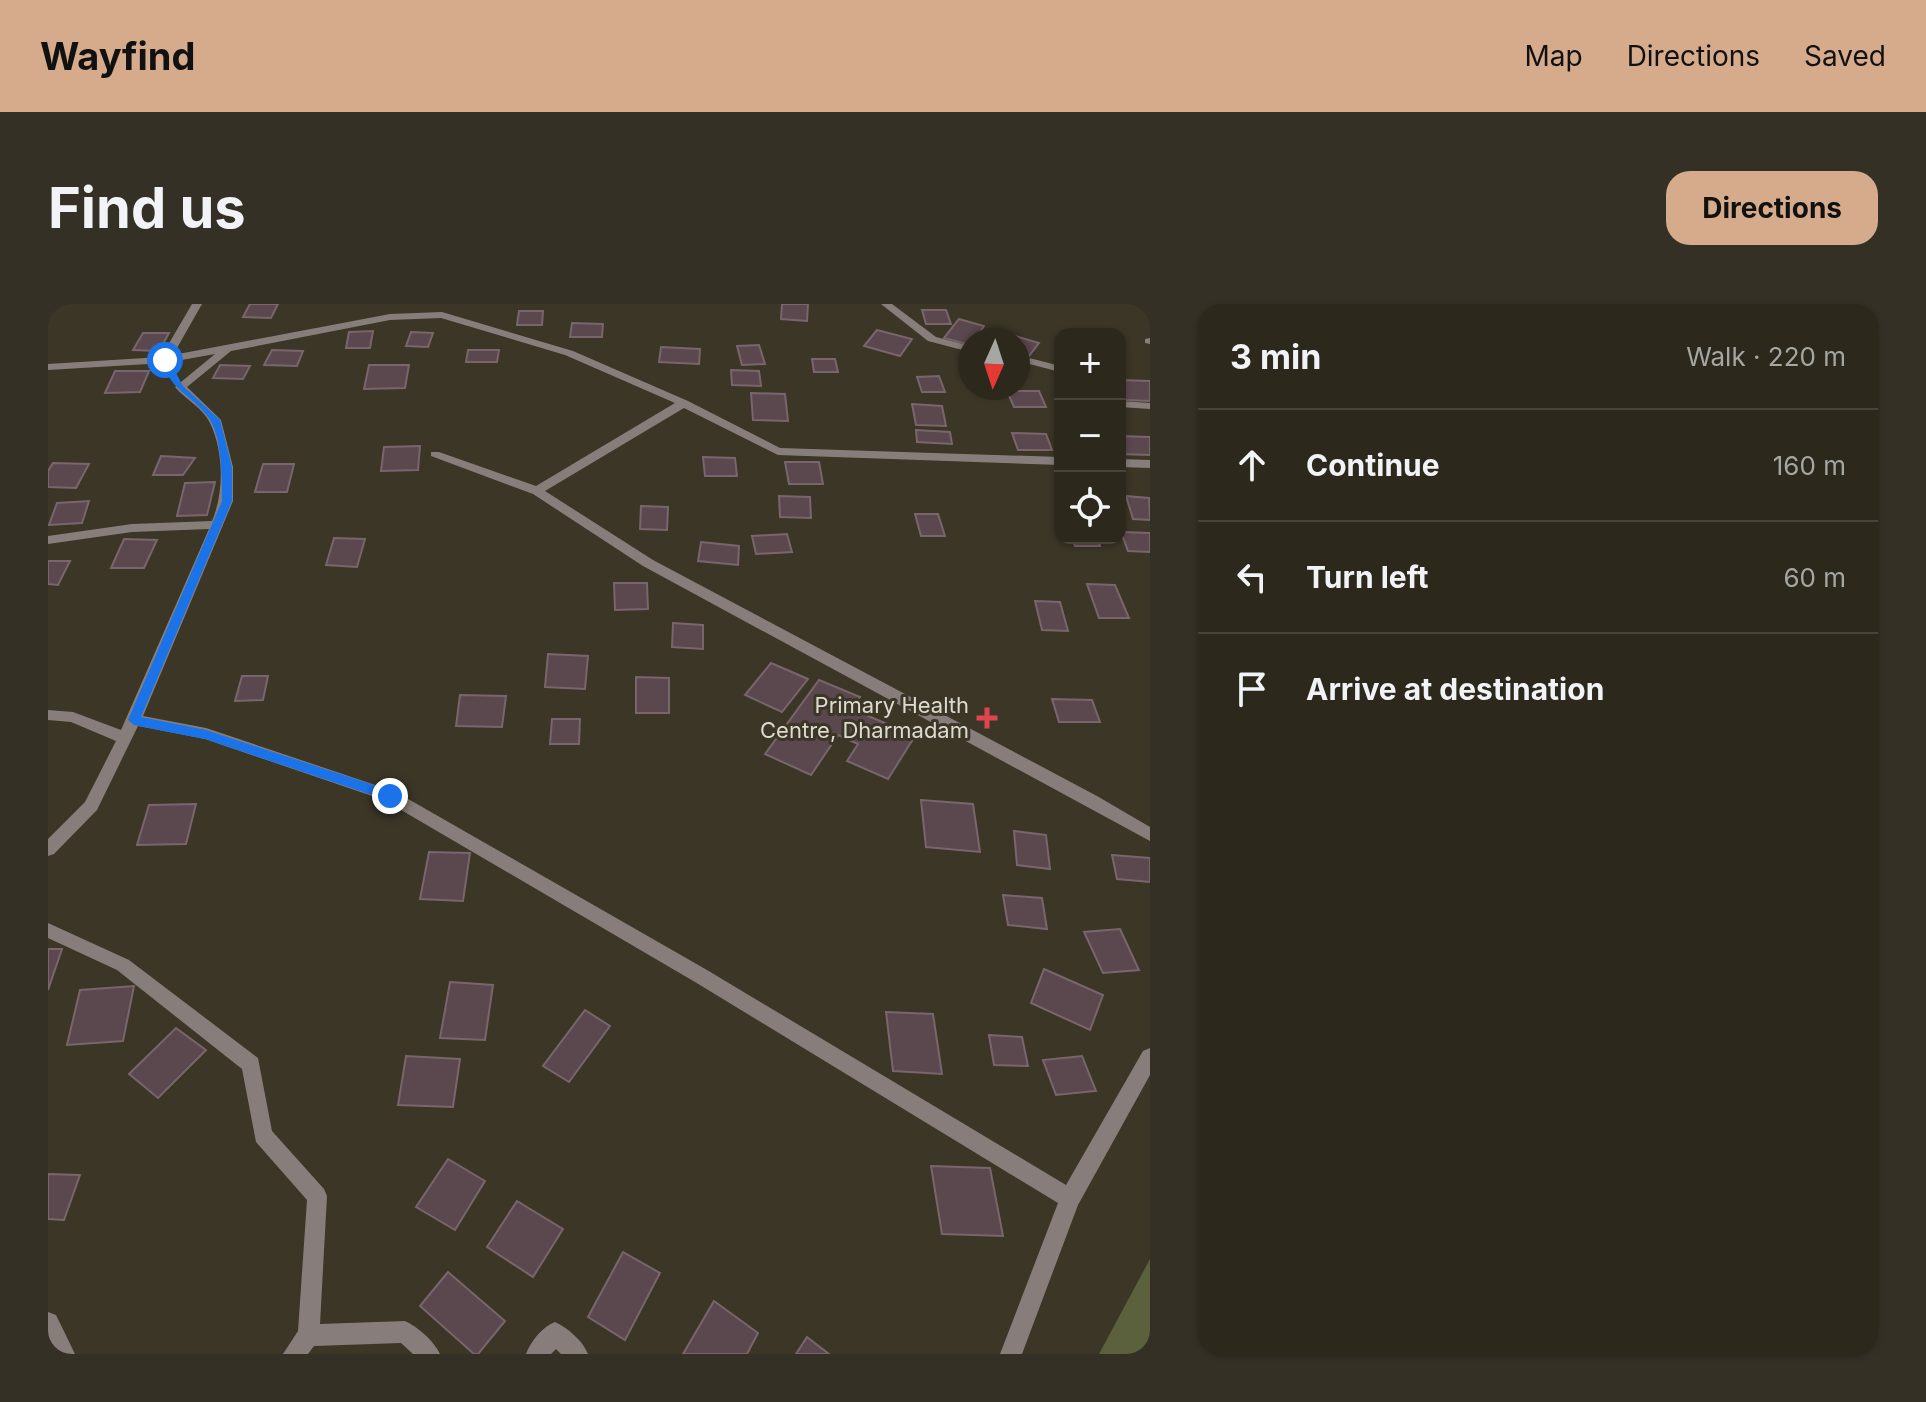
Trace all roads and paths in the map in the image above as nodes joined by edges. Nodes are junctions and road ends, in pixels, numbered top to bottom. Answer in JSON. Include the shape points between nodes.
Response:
{"nodes":[{"id":1,"x":197,"y":304,"type":"edge"},
{"id":2,"x":886,"y":304,"type":"edge"},
{"id":3,"x":958,"y":346,"type":"edge"},
{"id":4,"x":228,"y":348,"type":"junction"},
{"id":5,"x":165,"y":360,"type":"junction"},
{"id":6,"x":1030,"y":361,"type":"edge"},
{"id":7,"x":48,"y":367,"type":"edge"},
{"id":8,"x":1054,"y":367,"type":"edge"},
{"id":9,"x":180,"y":387,"type":"junction"},
{"id":10,"x":684,"y":403,"type":"junction"},
{"id":11,"x":1126,"y":404,"type":"edge"},
{"id":12,"x":1150,"y":406,"type":"edge"},
{"id":13,"x":435,"y":454,"type":"dead end"},
{"id":14,"x":1054,"y":461,"type":"edge"},
{"id":15,"x":1126,"y":463,"type":"edge"},
{"id":16,"x":1150,"y":464,"type":"edge"},
{"id":17,"x":537,"y":491,"type":"junction"},
{"id":18,"x":218,"y":525,"type":"junction"},
{"id":19,"x":48,"y":540,"type":"edge"},
{"id":20,"x":48,"y":715,"type":"edge"},
{"id":21,"x":134,"y":720,"type":"junction"},
{"id":22,"x":125,"y":738,"type":"junction"},
{"id":23,"x":1150,"y":835,"type":"edge"},
{"id":24,"x":48,"y":849,"type":"edge"},
{"id":25,"x":48,"y":930,"type":"edge"},
{"id":26,"x":1150,"y":1057,"type":"edge"},
{"id":27,"x":1070,"y":1199,"type":"junction"},
{"id":28,"x":48,"y":1323,"type":"edge"},
{"id":29,"x":309,"y":1335,"type":"junction"},
{"id":30,"x":64,"y":1354,"type":"edge"},
{"id":31,"x":294,"y":1354,"type":"edge"},
{"id":32,"x":429,"y":1354,"type":"edge"},
{"id":33,"x":537,"y":1354,"type":"edge"},
{"id":34,"x":577,"y":1354,"type":"edge"},
{"id":35,"x":1011,"y":1354,"type":"edge"}],
"edges":[{"from":1,"to":5,"type":"street"},
{"from":2,"to":3,"type":"street","via":[[932,339]]},
{"from":4,"to":5,"type":"street"},
{"from":4,"to":9,"type":"street"},
{"from":4,"to":10,"type":"street","via":[[390,317],[442,315],[569,353]]},
{"from":5,"to":7,"type":"street"},
{"from":5,"to":9,"type":"street"},
{"from":6,"to":8,"type":"street"},
{"from":9,"to":18,"type":"street","via":[[215,420],[227,467],[227,501]]},
{"from":10,"to":14,"type":"street","via":[[778,451]]},
{"from":10,"to":17,"type":"street"},
{"from":11,"to":12,"type":"street"},
{"from":13,"to":17,"type":"street"},
{"from":15,"to":16,"type":"street"},
{"from":17,"to":23,"type":"street","via":[[648,563]]},
{"from":18,"to":19,"type":"street","via":[[132,528]]},
{"from":18,"to":21,"type":"street"},
{"from":20,"to":22,"type":"street","via":[[73,717]]},
{"from":21,"to":22,"type":"street"},
{"from":21,"to":27,"type":"street","via":[[206,734],[390,796]]},
{"from":22,"to":24,"type":"street","via":[[91,806]]},
{"from":25,"to":29,"type":"street","via":[[123,965],[251,1064],[263,1135],[317,1196]]},
{"from":26,"to":27,"type":"street"},
{"from":27,"to":35,"type":"street"},
{"from":28,"to":30,"type":"street"},
{"from":29,"to":31,"type":"street"},
{"from":29,"to":32,"type":"street","via":[[405,1332]]},
{"from":33,"to":34,"type":"street","via":[[555,1333]]}]}
